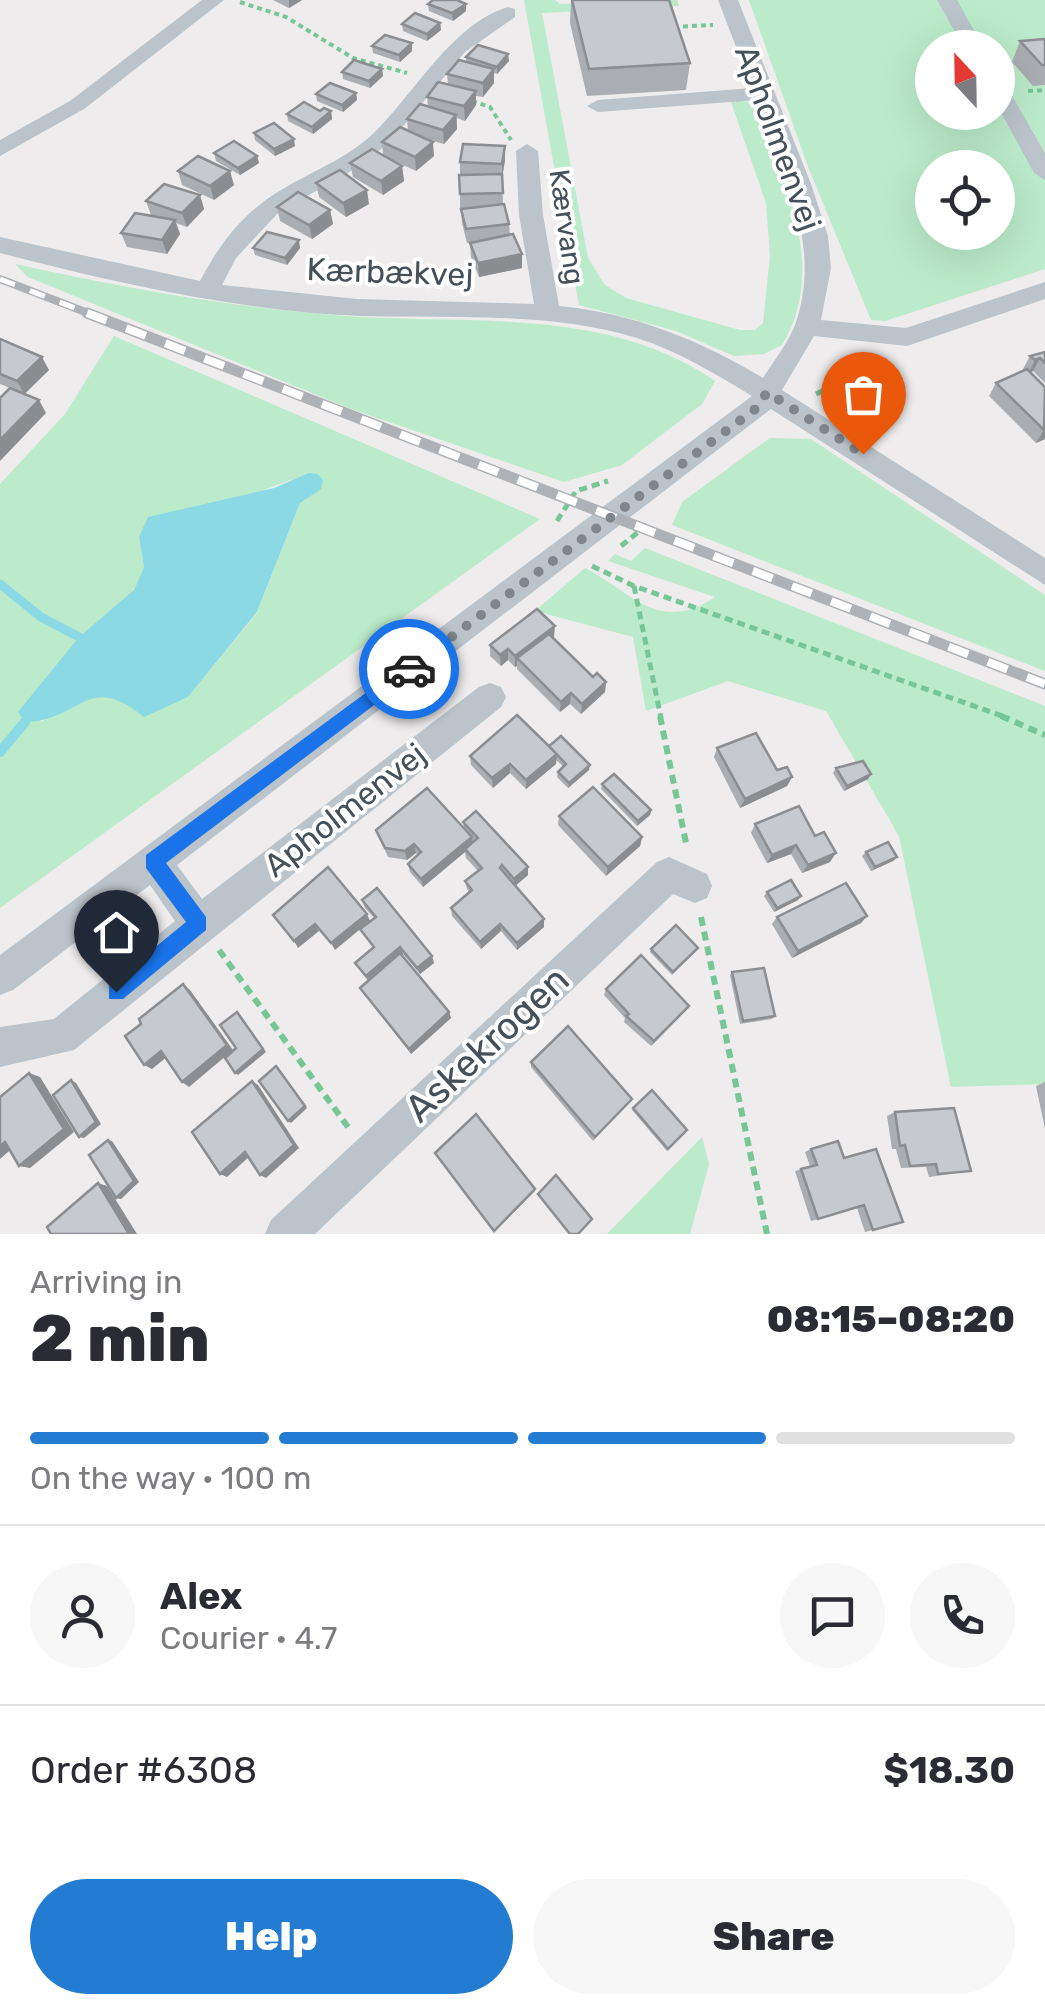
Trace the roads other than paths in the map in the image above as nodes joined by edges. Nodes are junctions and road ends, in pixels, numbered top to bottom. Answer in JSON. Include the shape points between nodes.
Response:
{"nodes":[{"id":1,"x":214,"y":0,"type":"edge"},
{"id":2,"x":728,"y":0,"type":"edge"},
{"id":3,"x":947,"y":0,"type":"edge"},
{"id":4,"x":508,"y":13,"type":"dead end"},
{"id":5,"x":964,"y":30,"type":"edge"},
{"id":6,"x":764,"y":93,"type":"junction"},
{"id":7,"x":598,"y":106,"type":"dead end"},
{"id":8,"x":1015,"y":119,"type":"edge"},
{"id":9,"x":1045,"y":123,"type":"edge"},
{"id":10,"x":1018,"y":124,"type":"junction"},
{"id":11,"x":0,"y":149,"type":"edge"},
{"id":12,"x":527,"y":151,"type":"road end"},
{"id":13,"x":1045,"y":173,"type":"edge"},
{"id":14,"x":0,"y":245,"type":"edge"},
{"id":15,"x":1045,"y":290,"type":"edge"},
{"id":16,"x":206,"y":293,"type":"junction"},
{"id":17,"x":548,"y":312,"type":"junction"},
{"id":18,"x":807,"y":327,"type":"junction"},
{"id":19,"x":778,"y":400,"type":"junction"},
{"id":20,"x":1045,"y":572,"type":"edge"},
{"id":21,"x":490,"y":697,"type":"dead end"},
{"id":22,"x":153,"y":861,"type":"junction"},
{"id":23,"x":694,"y":886,"type":"dead end"},
{"id":24,"x":199,"y":924,"type":"junction"},
{"id":25,"x":0,"y":978,"type":"edge"},
{"id":26,"x":0,"y":1048,"type":"edge"},
{"id":27,"x":285,"y":1234,"type":"edge"}],
"edges":[{"from":1,"to":11,"type":"street","via":[[77,105]]},
{"from":2,"to":6,"type":"street","name":"Apholmenvej"},
{"from":3,"to":5,"type":"street"},
{"from":4,"to":16,"type":"street","via":[[458,48],[381,138],[271,207],[245,231]]},
{"from":6,"to":7,"type":"street"},
{"from":6,"to":18,"type":"street","name":"Apholmenvej","via":[[816,236],[819,268]]},
{"from":8,"to":10,"type":"street"},
{"from":9,"to":10,"type":"street"},
{"from":10,"to":13,"type":"street"},
{"from":12,"to":17,"type":"street","name":"Kærvang"},
{"from":14,"to":16,"type":"street","name":"Kærbækvej"},
{"from":15,"to":18,"type":"street","via":[[907,337]]},
{"from":16,"to":17,"type":"street","name":"Kærbækvej","via":[[354,308]]},
{"from":17,"to":19,"type":"street","name":"Kærbækvej","via":[[645,332],[706,357]]},
{"from":18,"to":19,"type":"street","name":"Apholmenvej"},
{"from":19,"to":20,"type":"street","name":"Kærbækvej"},
{"from":19,"to":22,"type":"street","name":"Apholmenvej","via":[[758,407]]},
{"from":21,"to":24,"type":"street","name":"Apholmenvej"},
{"from":22,"to":24,"type":"street"},
{"from":22,"to":25,"type":"street","name":"Apholmenvej"},
{"from":23,"to":27,"type":"street","name":"Askekrogen","via":[[669,874]]},
{"from":24,"to":26,"type":"street","name":"Apholmenvej","via":[[61,1037]]}]}
